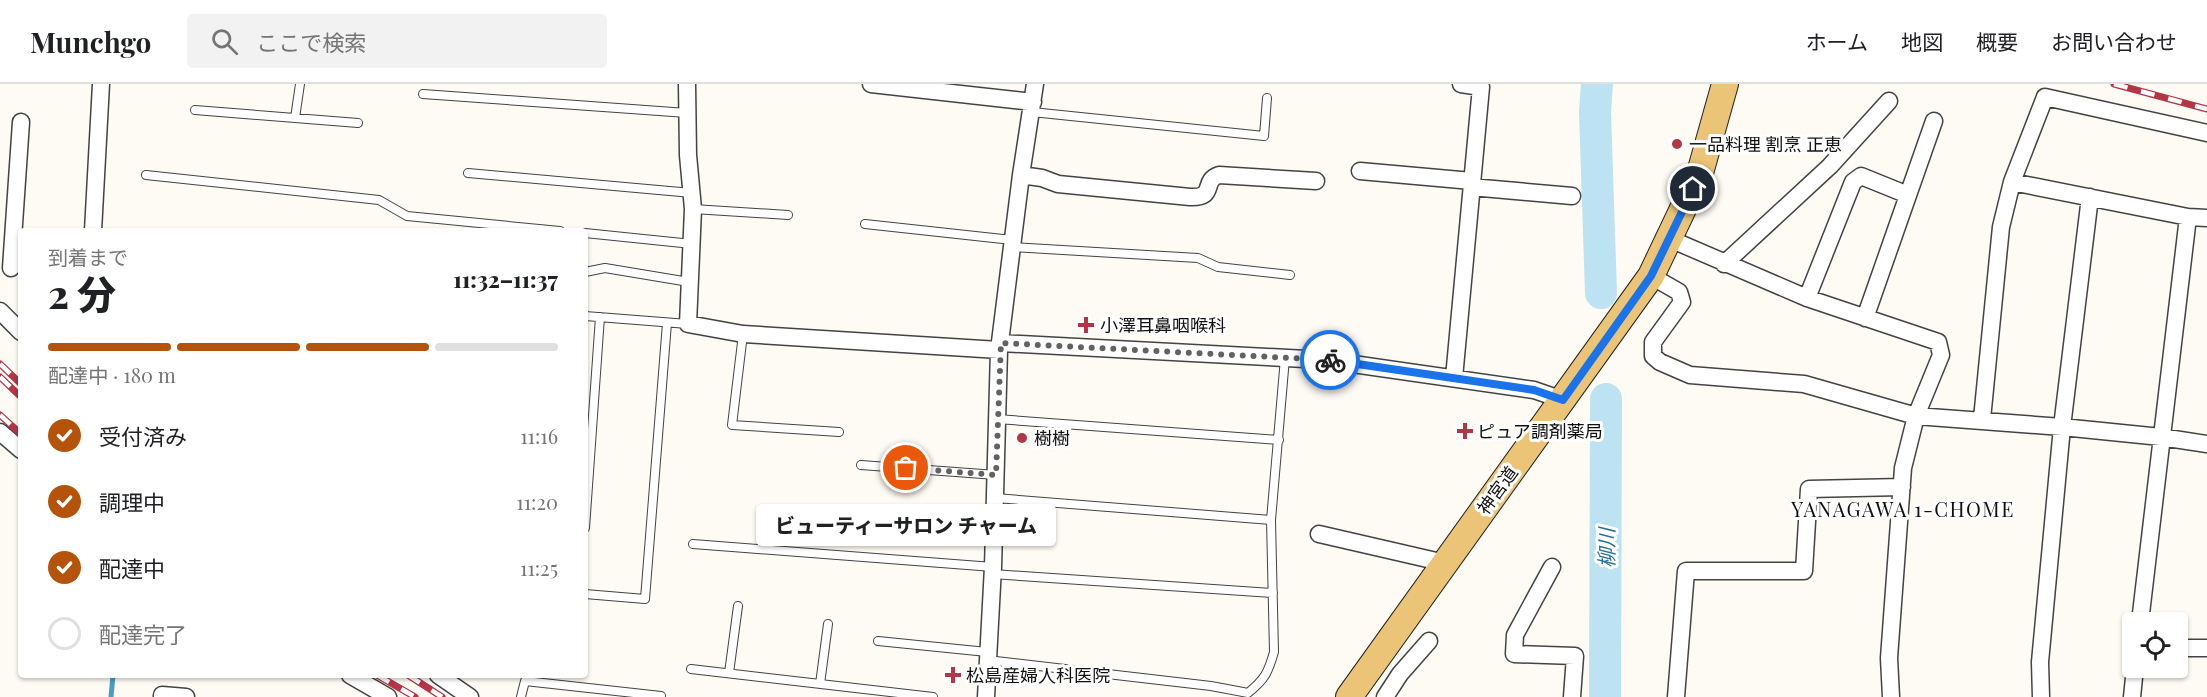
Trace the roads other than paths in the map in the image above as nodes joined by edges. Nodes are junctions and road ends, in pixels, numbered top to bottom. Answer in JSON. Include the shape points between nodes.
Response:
{"nodes":[{"id":1,"x":101,"y":84,"type":"edge"},
{"id":2,"x":300,"y":84,"type":"edge"},
{"id":3,"x":687,"y":84,"type":"edge"},
{"id":4,"x":871,"y":84,"type":"edge"},
{"id":5,"x":1035,"y":84,"type":"edge"},
{"id":6,"x":1461,"y":84,"type":"edge"},
{"id":7,"x":1725,"y":84,"type":"edge"},
{"id":8,"x":423,"y":94,"type":"dead end"},
{"id":9,"x":1267,"y":98,"type":"dead end"},
{"id":10,"x":1889,"y":101,"type":"dead end"},
{"id":11,"x":1033,"y":107,"type":"junction"},
{"id":12,"x":195,"y":110,"type":"dead end"},
{"id":13,"x":687,"y":113,"type":"junction"},
{"id":14,"x":296,"y":118,"type":"junction"},
{"id":15,"x":21,"y":122,"type":"dead end"},
{"id":16,"x":1934,"y":122,"type":"dead end"},
{"id":17,"x":358,"y":123,"type":"dead end"},
{"id":18,"x":2207,"y":133,"type":"edge"},
{"id":19,"x":1360,"y":171,"type":"dead end"},
{"id":20,"x":468,"y":173,"type":"dead end"},
{"id":21,"x":146,"y":175,"type":"dead end"},
{"id":22,"x":1021,"y":175,"type":"junction"},
{"id":23,"x":1316,"y":181,"type":"dead end"},
{"id":24,"x":2012,"y":182,"type":"junction"},
{"id":25,"x":1472,"y":184,"type":"junction"},
{"id":26,"x":1908,"y":195,"type":"junction"},
{"id":27,"x":1572,"y":196,"type":"dead end"},
{"id":28,"x":2090,"y":198,"type":"junction"},
{"id":29,"x":693,"y":201,"type":"junction"},
{"id":30,"x":788,"y":215,"type":"dead end"},
{"id":31,"x":2188,"y":217,"type":"junction"},
{"id":32,"x":2207,"y":218,"type":"edge"},
{"id":33,"x":865,"y":224,"type":"dead end"},
{"id":34,"x":93,"y":228,"type":"edge"},
{"id":35,"x":529,"y":228,"type":"edge"},
{"id":36,"x":588,"y":233,"type":"edge"},
{"id":37,"x":1670,"y":239,"type":"junction"},
{"id":38,"x":692,"y":244,"type":"junction"},
{"id":39,"x":1012,"y":244,"type":"junction"},
{"id":40,"x":1724,"y":264,"type":"junction"},
{"id":41,"x":11,"y":268,"type":"edge"},
{"id":42,"x":588,"y":271,"type":"edge"},
{"id":43,"x":1290,"y":274,"type":"dead end"},
{"id":44,"x":1651,"y":276,"type":"junction"},
{"id":45,"x":689,"y":282,"type":"junction"},
{"id":46,"x":1807,"y":298,"type":"junction"},
{"id":47,"x":0,"y":311,"type":"edge"},
{"id":48,"x":588,"y":316,"type":"edge"},
{"id":49,"x":600,"y":317,"type":"junction"},
{"id":50,"x":1865,"y":318,"type":"junction"},
{"id":51,"x":667,"y":323,"type":"junction"},
{"id":52,"x":688,"y":324,"type":"junction"},
{"id":53,"x":18,"y":329,"type":"edge"},
{"id":54,"x":743,"y":334,"type":"junction"},
{"id":55,"x":1000,"y":347,"type":"junction"},
{"id":56,"x":1285,"y":358,"type":"junction"},
{"id":57,"x":1454,"y":378,"type":"junction"},
{"id":58,"x":1563,"y":400,"type":"junction"},
{"id":59,"x":1916,"y":416,"type":"junction"},
{"id":60,"x":997,"y":419,"type":"junction"},
{"id":61,"x":1982,"y":419,"type":"junction"},
{"id":62,"x":2062,"y":427,"type":"junction"},
{"id":63,"x":0,"y":432,"type":"edge"},
{"id":64,"x":839,"y":432,"type":"dead end"},
{"id":65,"x":2161,"y":437,"type":"junction"},
{"id":66,"x":1279,"y":440,"type":"junction"},
{"id":67,"x":2207,"y":444,"type":"edge"},
{"id":68,"x":18,"y":447,"type":"edge"},
{"id":69,"x":861,"y":465,"type":"dead end"},
{"id":70,"x":996,"y":475,"type":"junction"},
{"id":71,"x":588,"y":486,"type":"edge"},
{"id":72,"x":1902,"y":487,"type":"junction"},
{"id":73,"x":995,"y":498,"type":"junction"},
{"id":74,"x":1271,"y":520,"type":"junction"},
{"id":75,"x":1319,"y":534,"type":"dead end"},
{"id":76,"x":693,"y":544,"type":"dead end"},
{"id":77,"x":1444,"y":563,"type":"junction"},
{"id":78,"x":1552,"y":567,"type":"dead end"},
{"id":79,"x":992,"y":571,"type":"junction"},
{"id":80,"x":1273,"y":593,"type":"junction"},
{"id":81,"x":588,"y":594,"type":"edge"},
{"id":82,"x":738,"y":606,"type":"dead end"},
{"id":83,"x":2141,"y":612,"type":"edge"},
{"id":84,"x":828,"y":624,"type":"dead end"},
{"id":85,"x":878,"y":641,"type":"dead end"},
{"id":86,"x":1429,"y":641,"type":"dead end"},
{"id":87,"x":2188,"y":648,"type":"edge"},
{"id":88,"x":2207,"y":648,"type":"edge"},
{"id":89,"x":987,"y":656,"type":"junction"},
{"id":90,"x":691,"y":669,"type":"dead end"},
{"id":91,"x":729,"y":673,"type":"junction"},
{"id":92,"x":442,"y":678,"type":"edge"},
{"id":93,"x":2134,"y":678,"type":"edge"},
{"id":94,"x":374,"y":681,"type":"edge"},
{"id":95,"x":820,"y":684,"type":"junction"},
{"id":96,"x":1353,"y":690,"type":"edge"},
{"id":97,"x":1246,"y":695,"type":"edge"},
{"id":98,"x":662,"y":696,"type":"edge"},
{"id":99,"x":162,"y":697,"type":"edge"},
{"id":100,"x":186,"y":697,"type":"edge"},
{"id":101,"x":388,"y":697,"type":"edge"},
{"id":102,"x":470,"y":697,"type":"edge"},
{"id":103,"x":521,"y":697,"type":"edge"},
{"id":104,"x":933,"y":697,"type":"edge"},
{"id":105,"x":986,"y":697,"type":"edge"},
{"id":106,"x":1380,"y":697,"type":"edge"},
{"id":107,"x":1386,"y":697,"type":"edge"},
{"id":108,"x":1572,"y":697,"type":"edge"},
{"id":109,"x":1676,"y":697,"type":"edge"},
{"id":110,"x":1891,"y":697,"type":"edge"},
{"id":111,"x":2041,"y":697,"type":"edge"},
{"id":112,"x":2132,"y":697,"type":"edge"}],
"edges":[{"from":1,"to":34,"type":"street"},
{"from":2,"to":14,"type":"lane"},
{"from":3,"to":13,"type":"street"},
{"from":4,"to":11,"type":"street"},
{"from":5,"to":11,"type":"street"},
{"from":6,"to":25,"type":"street","via":[[1481,87]]},
{"from":7,"to":37,"type":"main road","name":"神宮道","via":[[1700,173]]},
{"from":8,"to":13,"type":"lane"},
{"from":9,"to":11,"type":"lane","via":[[1264,136]]},
{"from":10,"to":40,"type":"street","via":[[1830,166]]},
{"from":11,"to":22,"type":"street"},
{"from":12,"to":14,"type":"lane"},
{"from":13,"to":29,"type":"street"},
{"from":14,"to":17,"type":"lane"},
{"from":15,"to":41,"type":"street"},
{"from":16,"to":26,"type":"street"},
{"from":18,"to":24,"type":"street","via":[[2045,97]]},
{"from":19,"to":25,"type":"street"},
{"from":20,"to":29,"type":"lane"},
{"from":21,"to":35,"type":"lane","via":[[380,200],[407,216]]},
{"from":22,"to":23,"type":"street","via":[[1058,184],[1190,197],[1205,195],[1209,181],[1219,175]]},
{"from":22,"to":39,"type":"street"},
{"from":24,"to":28,"type":"street"},
{"from":24,"to":61,"type":"street","via":[[2001,227]]},
{"from":25,"to":27,"type":"street"},
{"from":25,"to":57,"type":"street"},
{"from":26,"to":46,"type":"street","via":[[1861,176],[1853,182]]},
{"from":26,"to":50,"type":"street"},
{"from":28,"to":31,"type":"street"},
{"from":28,"to":62,"type":"street"},
{"from":29,"to":30,"type":"lane"},
{"from":29,"to":38,"type":"street"},
{"from":31,"to":32,"type":"street"},
{"from":31,"to":65,"type":"street"},
{"from":33,"to":39,"type":"lane"},
{"from":36,"to":38,"type":"lane"},
{"from":37,"to":40,"type":"street"},
{"from":37,"to":44,"type":"main road","name":"神宮道"},
{"from":38,"to":45,"type":"street"},
{"from":39,"to":43,"type":"lane","via":[[1198,258],[1218,267]]},
{"from":39,"to":55,"type":"street"},
{"from":40,"to":46,"type":"street"},
{"from":42,"to":45,"type":"lane","via":[[605,268]]},
{"from":44,"to":58,"type":"main road","name":"神宮道"},
{"from":44,"to":59,"type":"street","via":[[1679,292],[1682,302],[1653,342],[1653,356],[1660,362],[1690,375],[1804,384]]},
{"from":45,"to":52,"type":"street"},
{"from":46,"to":50,"type":"street"},
{"from":47,"to":53,"type":"street"},
{"from":48,"to":49,"type":"lane"},
{"from":49,"to":51,"type":"lane"},
{"from":49,"to":71,"type":"lane"},
{"from":50,"to":59,"type":"street","via":[[1938,342],[1941,355]]},
{"from":51,"to":52,"type":"lane"},
{"from":51,"to":81,"type":"lane","via":[[645,599]]},
{"from":52,"to":54,"type":"street"},
{"from":54,"to":55,"type":"street"},
{"from":54,"to":64,"type":"lane","via":[[732,425]]},
{"from":55,"to":56,"type":"street"},
{"from":55,"to":60,"type":"street"},
{"from":56,"to":57,"type":"street"},
{"from":56,"to":66,"type":"lane"},
{"from":57,"to":58,"type":"street","via":[[1534,390]]},
{"from":58,"to":77,"type":"main road","name":"神宮道"},
{"from":59,"to":61,"type":"street"},
{"from":59,"to":72,"type":"street"},
{"from":60,"to":66,"type":"lane"},
{"from":60,"to":70,"type":"street"},
{"from":61,"to":62,"type":"street"},
{"from":62,"to":65,"type":"street"},
{"from":62,"to":111,"type":"street","via":[[2040,662]]},
{"from":63,"to":68,"type":"street"},
{"from":65,"to":67,"type":"street"},
{"from":65,"to":83,"type":"street"},
{"from":66,"to":74,"type":"lane"},
{"from":69,"to":70,"type":"lane"},
{"from":70,"to":73,"type":"street"},
{"from":72,"to":109,"type":"street","via":[[1809,489],[1804,571],[1686,571]]},
{"from":72,"to":110,"type":"street","via":[[1889,658]]},
{"from":73,"to":74,"type":"lane"},
{"from":73,"to":79,"type":"street"},
{"from":74,"to":80,"type":"lane"},
{"from":75,"to":77,"type":"street"},
{"from":76,"to":79,"type":"lane"},
{"from":77,"to":96,"type":"main road","name":"神宮道"},
{"from":78,"to":108,"type":"street","via":[[1515,635],[1514,654],[1575,656]]},
{"from":79,"to":80,"type":"lane"},
{"from":79,"to":89,"type":"street"},
{"from":80,"to":97,"type":"lane","via":[[1274,652],[1263,680]]},
{"from":82,"to":91,"type":"lane"},
{"from":84,"to":95,"type":"lane"},
{"from":85,"to":89,"type":"lane"},
{"from":86,"to":107,"type":"street"},
{"from":87,"to":88,"type":"street"},
{"from":89,"to":97,"type":"lane","via":[[1211,686]]},
{"from":89,"to":105,"type":"street"},
{"from":90,"to":91,"type":"lane"},
{"from":91,"to":95,"type":"lane"},
{"from":92,"to":102,"type":"street"},
{"from":93,"to":112,"type":"street"},
{"from":94,"to":101,"type":"street"},
{"from":95,"to":104,"type":"lane"},
{"from":96,"to":106,"type":"street"},
{"from":98,"to":103,"type":"lane","via":[[525,681]]},
{"from":99,"to":100,"type":"street"}]}
